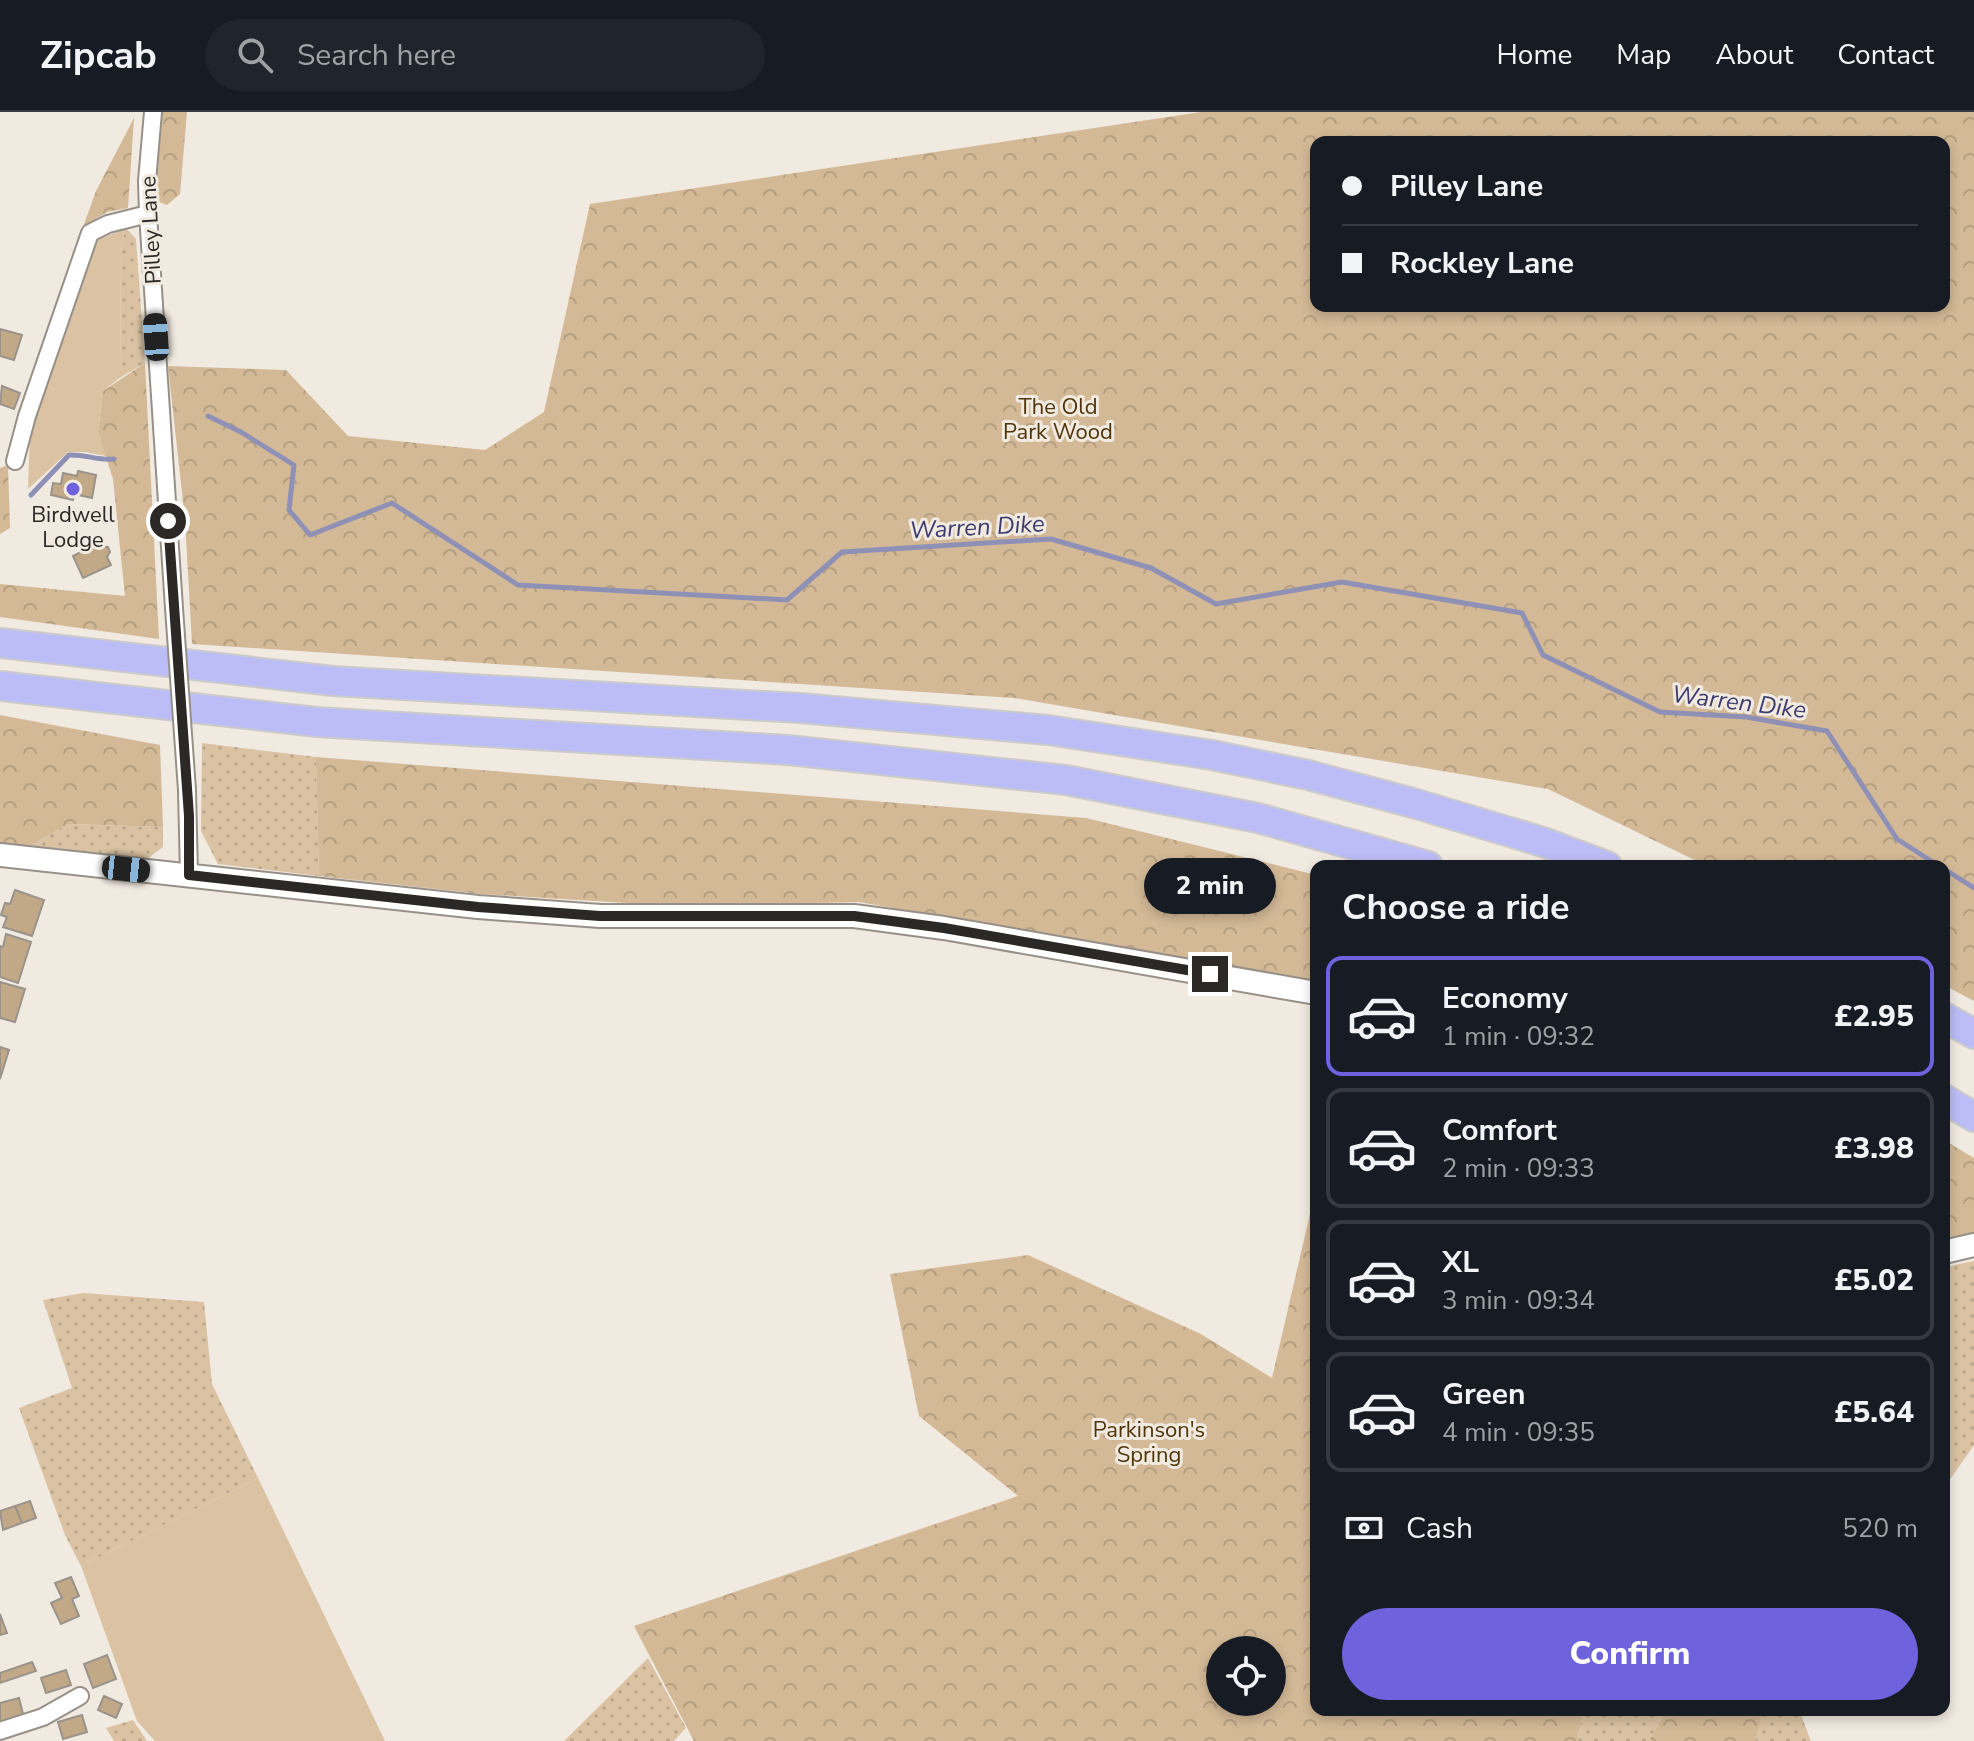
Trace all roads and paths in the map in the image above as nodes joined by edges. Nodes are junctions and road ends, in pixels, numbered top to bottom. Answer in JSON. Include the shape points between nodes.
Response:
{"nodes":[{"id":1,"x":153,"y":112,"type":"edge"},
{"id":2,"x":148,"y":214,"type":"junction"},
{"id":3,"x":15,"y":461,"type":"dead end"},
{"id":4,"x":0,"y":643,"type":"edge"},
{"id":5,"x":0,"y":686,"type":"edge"},
{"id":6,"x":0,"y":855,"type":"edge"},
{"id":7,"x":1407,"y":860,"type":"edge"},
{"id":8,"x":1591,"y":860,"type":"edge"},
{"id":9,"x":189,"y":875,"type":"junction"},
{"id":10,"x":1310,"y":992,"type":"edge"},
{"id":11,"x":1950,"y":1020,"type":"edge"},
{"id":12,"x":1974,"y":1034,"type":"edge"},
{"id":13,"x":1950,"y":1103,"type":"edge"},
{"id":14,"x":1974,"y":1117,"type":"edge"},
{"id":15,"x":1974,"y":1245,"type":"edge"},
{"id":16,"x":1950,"y":1251,"type":"edge"},
{"id":17,"x":80,"y":1696,"type":"dead end"},
{"id":18,"x":0,"y":1731,"type":"edge"}],
"edges":[{"from":1,"to":2,"type":"street","name":"Pilley Lane"},
{"from":2,"to":3,"type":"street","via":[[90,233]]},
{"from":2,"to":9,"type":"street","name":"Pilley Lane","bridge":true},
{"from":4,"to":8,"type":"highway","via":[[333,681],[800,708],[1048,730],[1308,775]]},
{"from":5,"to":7,"type":"highway","via":[[317,722],[788,750],[1066,780],[1258,818]]},
{"from":6,"to":9,"type":"street"},
{"from":9,"to":10,"type":"street","via":[[600,916],[854,916]]},
{"from":11,"to":12,"type":"highway"},
{"from":13,"to":14,"type":"highway"},
{"from":15,"to":16,"type":"street"},
{"from":17,"to":18,"type":"street","via":[[43,1717]]}]}
